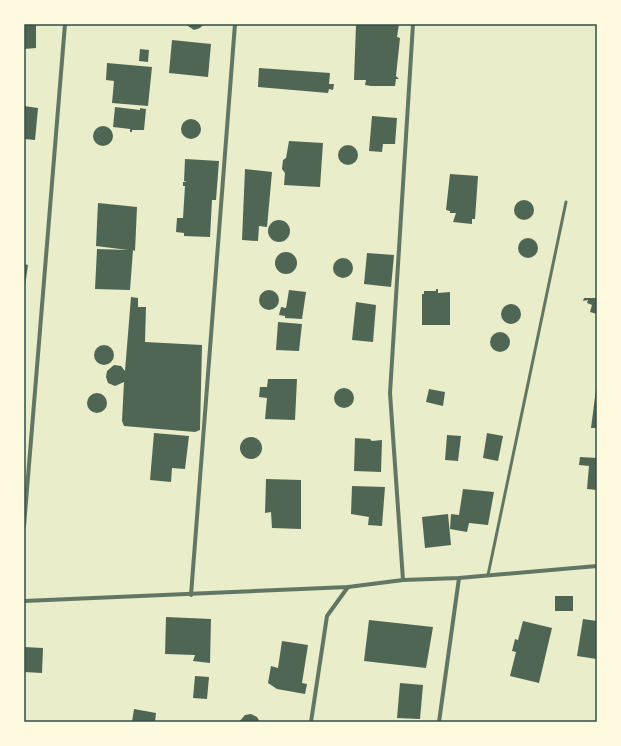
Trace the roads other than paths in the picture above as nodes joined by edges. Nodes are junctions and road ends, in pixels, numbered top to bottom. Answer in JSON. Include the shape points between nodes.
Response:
{"nodes":[{"id":1,"x":65,"y":24,"type":"edge"},
{"id":2,"x":235,"y":24,"type":"edge"},
{"id":3,"x":413,"y":24,"type":"edge"},
{"id":4,"x":566,"y":202,"type":"dead end"},
{"id":5,"x":24,"y":526,"type":"edge"},
{"id":6,"x":597,"y":566,"type":"edge"},
{"id":7,"x":488,"y":575,"type":"junction"},
{"id":8,"x":459,"y":578,"type":"junction"},
{"id":9,"x":403,"y":580,"type":"junction"},
{"id":10,"x":348,"y":587,"type":"junction"},
{"id":11,"x":190,"y":595,"type":"junction"},
{"id":12,"x":24,"y":601,"type":"edge"},
{"id":13,"x":311,"y":722,"type":"edge"},
{"id":14,"x":439,"y":722,"type":"edge"}],
"edges":[{"from":1,"to":5,"type":"street"},
{"from":2,"to":11,"type":"street"},
{"from":3,"to":9,"type":"street","via":[[390,393]]},
{"from":4,"to":7,"type":"lane"},
{"from":6,"to":7,"type":"street"},
{"from":7,"to":8,"type":"street"},
{"from":8,"to":9,"type":"street"},
{"from":8,"to":14,"type":"street"},
{"from":9,"to":10,"type":"street"},
{"from":10,"to":11,"type":"street"},
{"from":10,"to":13,"type":"street","via":[[328,616]]},
{"from":11,"to":12,"type":"street"}]}
